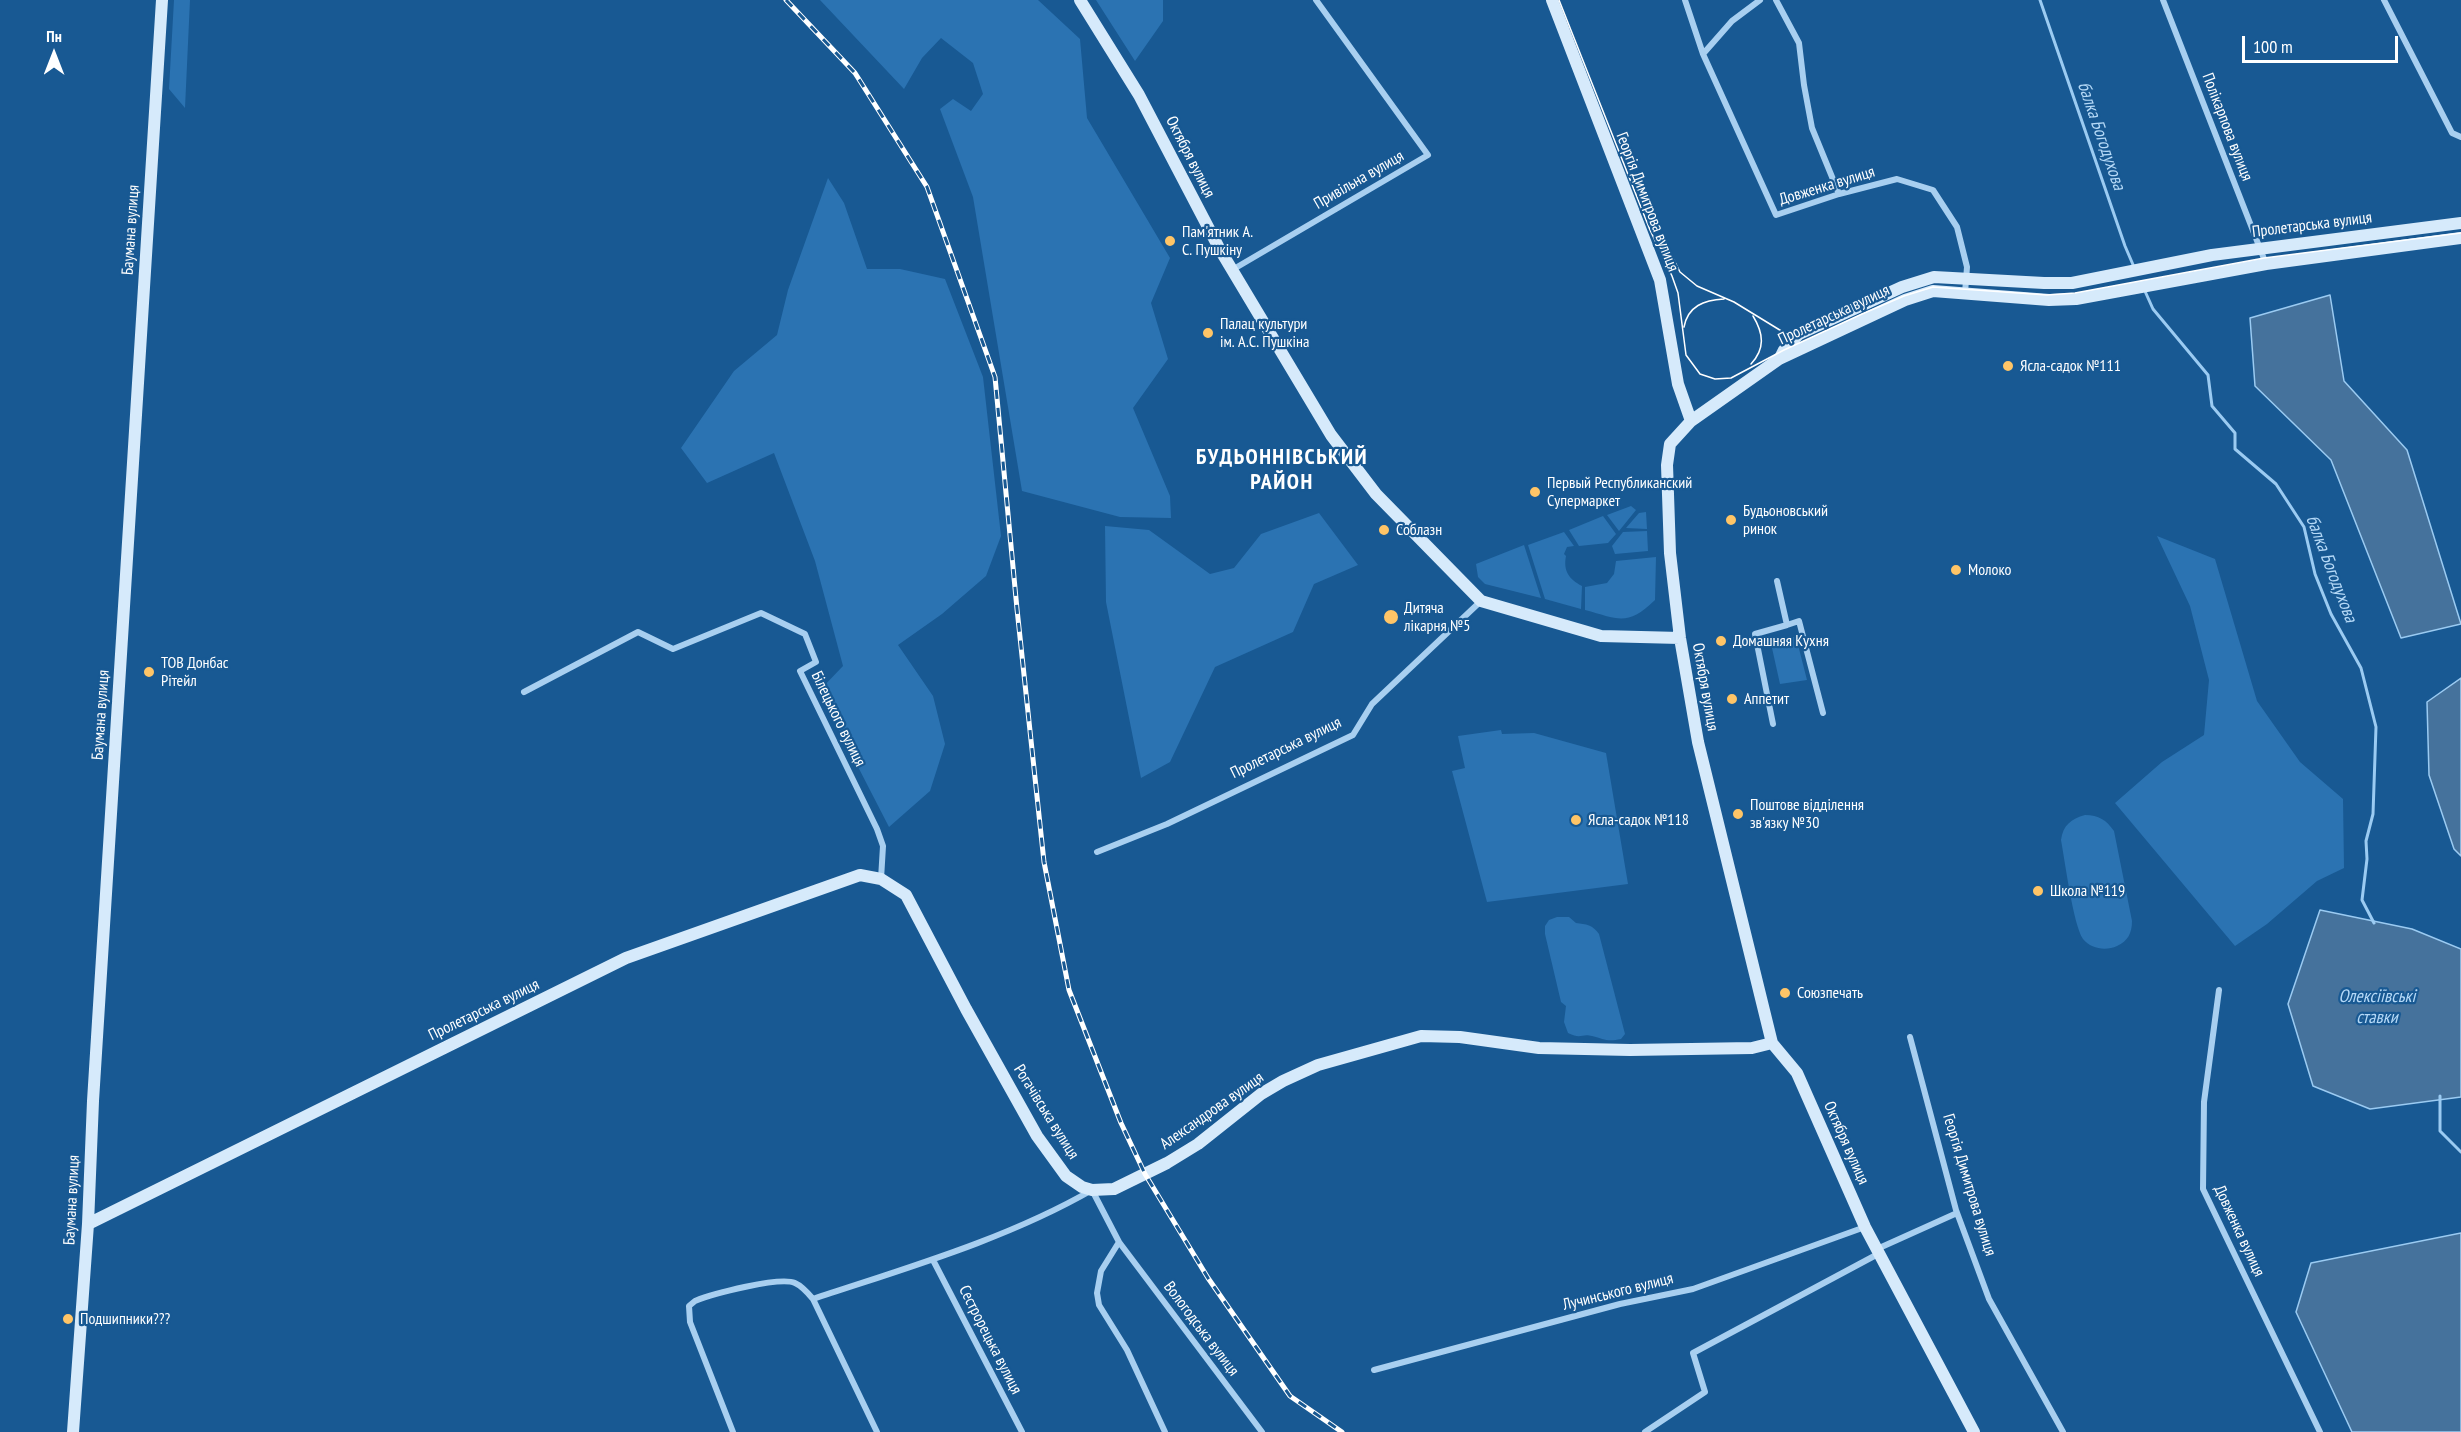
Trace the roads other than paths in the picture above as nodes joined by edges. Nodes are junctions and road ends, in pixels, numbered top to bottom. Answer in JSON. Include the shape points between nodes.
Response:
{"nodes":[{"id":1,"x":162,"y":0,"type":"edge"},
{"id":2,"x":1080,"y":0,"type":"edge"},
{"id":3,"x":1316,"y":0,"type":"edge"},
{"id":4,"x":1551,"y":0,"type":"edge"},
{"id":5,"x":1685,"y":0,"type":"edge"},
{"id":6,"x":1760,"y":0,"type":"edge"},
{"id":7,"x":1776,"y":0,"type":"edge"},
{"id":8,"x":2163,"y":0,"type":"edge"},
{"id":9,"x":2384,"y":0,"type":"edge"},
{"id":10,"x":1703,"y":54,"type":"junction"},
{"id":11,"x":2461,"y":137,"type":"edge"},
{"id":12,"x":1839,"y":194,"type":"junction"},
{"id":13,"x":2461,"y":223,"type":"edge"},
{"id":14,"x":2461,"y":238,"type":"edge"},
{"id":15,"x":2260,"y":248,"type":"junction"},
{"id":16,"x":2266,"y":264,"type":"junction"},
{"id":17,"x":1233,"y":270,"type":"junction"},
{"id":18,"x":1966,"y":278,"type":"junction"},
{"id":19,"x":1965,"y":294,"type":"junction"},
{"id":20,"x":1779,"y":359,"type":"junction"},
{"id":21,"x":1691,"y":421,"type":"junction"},
{"id":22,"x":1777,"y":581,"type":"dead end"},
{"id":23,"x":1481,"y":601,"type":"junction"},
{"id":24,"x":1787,"y":625,"type":"junction"},
{"id":25,"x":1680,"y":638,"type":"junction"},
{"id":26,"x":524,"y":692,"type":"dead end"},
{"id":27,"x":1823,"y":713,"type":"dead end"},
{"id":28,"x":1773,"y":724,"type":"dead end"},
{"id":29,"x":1097,"y":852,"type":"dead end"},
{"id":30,"x":881,"y":879,"type":"junction"},
{"id":31,"x":2219,"y":990,"type":"dead end"},
{"id":32,"x":1910,"y":1037,"type":"dead end"},
{"id":33,"x":1772,"y":1043,"type":"junction"},
{"id":34,"x":1092,"y":1190,"type":"junction"},
{"id":35,"x":1957,"y":1213,"type":"junction"},
{"id":36,"x":88,"y":1224,"type":"junction"},
{"id":37,"x":1865,"y":1227,"type":"junction"},
{"id":38,"x":1119,"y":1242,"type":"junction"},
{"id":39,"x":1877,"y":1252,"type":"junction"},
{"id":40,"x":933,"y":1260,"type":"junction"},
{"id":41,"x":813,"y":1299,"type":"junction"},
{"id":42,"x":1374,"y":1370,"type":"dead end"},
{"id":43,"x":73,"y":1432,"type":"edge"},
{"id":44,"x":733,"y":1432,"type":"edge"},
{"id":45,"x":877,"y":1432,"type":"edge"},
{"id":46,"x":1022,"y":1432,"type":"edge"},
{"id":47,"x":1166,"y":1432,"type":"edge"},
{"id":48,"x":1262,"y":1432,"type":"edge"},
{"id":49,"x":1645,"y":1432,"type":"edge"},
{"id":50,"x":1974,"y":1432,"type":"edge"},
{"id":51,"x":2063,"y":1432,"type":"edge"},
{"id":52,"x":2320,"y":1432,"type":"edge"}],
"edges":[{"from":1,"to":36,"type":"main road","name":"Баумана вулиця"},
{"from":2,"to":17,"type":"main road","name":"Октября вулиця","via":[[1139,95]]},
{"from":3,"to":17,"type":"street","name":"Привільна вулиця","via":[[1428,155]]},
{"from":4,"to":21,"type":"main road","name":"Георгія Димитрова вулиця","via":[[1660,280],[1678,384]]},
{"from":5,"to":10,"type":"street","name":"Довженка вулиця"},
{"from":6,"to":10,"type":"street","via":[[1732,21]]},
{"from":7,"to":12,"type":"street","via":[[1799,43],[1812,128]]},
{"from":8,"to":15,"type":"street","name":"Полікарпова вулиця"},
{"from":9,"to":11,"type":"street","via":[[2452,133]]},
{"from":10,"to":12,"type":"street","name":"Довженка вулиця","via":[[1776,215]]},
{"from":12,"to":18,"type":"street","name":"Довженка вулиця","via":[[1897,179],[1933,190],[1957,227]]},
{"from":13,"to":15,"type":"main road","name":"Пролетарська вулиця"},
{"from":14,"to":16,"type":"main road","name":"Пролетарська вулиця"},
{"from":15,"to":16,"type":"street","name":"Полікарпова вулиця"},
{"from":15,"to":18,"type":"main road","name":"Пролетарська вулиця","via":[[2072,283]]},
{"from":16,"to":19,"type":"main road","name":"Пролетарська вулиця","via":[[2076,299]]},
{"from":17,"to":23,"type":"main road","name":"Октября вулиця","via":[[1331,435],[1363,479]]},
{"from":18,"to":19,"type":"street","name":"Довженка вулиця"},
{"from":18,"to":20,"type":"main road","name":"Пролетарська вулиця","via":[[1934,277],[1902,287],[1799,334]]},
{"from":19,"to":20,"type":"main road","name":"Пролетарська вулиця","via":[[1933,291],[1905,300]]},
{"from":20,"to":21,"type":"main road"},
{"from":21,"to":25,"type":"main road","via":[[1670,444],[1667,465],[1670,553]]},
{"from":22,"to":24,"type":"street"},
{"from":23,"to":25,"type":"main road","name":"Октября вулиця","via":[[1601,636]]},
{"from":23,"to":29,"type":"street","name":"Пролетарська вулиця","via":[[1372,704],[1353,735],[1167,824]]},
{"from":24,"to":27,"type":"street","via":[[1799,621]]},
{"from":24,"to":28,"type":"street","via":[[1755,634]]},
{"from":25,"to":33,"type":"main road","name":"Октября вулиця","via":[[1698,742]]},
{"from":26,"to":30,"type":"street","name":"Білецького вулиця","via":[[638,632],[673,649],[761,614],[805,634],[816,662],[800,671],[877,829],[883,846]]},
{"from":30,"to":34,"type":"main road","name":"Рогачівська вулиця","via":[[906,895],[1037,1136],[1066,1176]]},
{"from":30,"to":36,"type":"main road","name":"Пролетарська вулиця","via":[[861,875],[626,958]]},
{"from":31,"to":52,"type":"street","name":"Довженка вулиця","via":[[2204,1102],[2203,1189]]},
{"from":32,"to":35,"type":"street","name":"Георгія Димитрова вулиця"},
{"from":33,"to":34,"type":"main road","name":"Александрова вулиця","via":[[1752,1048],[1619,1050],[1539,1048],[1421,1036],[1318,1065],[1283,1081],[1167,1163],[1114,1189]]},
{"from":33,"to":37,"type":"main road","name":"Октября вулиця","via":[[1797,1073]]},
{"from":34,"to":38,"type":"street"},
{"from":34,"to":40,"type":"street","name":"Александрова вулиця","via":[[1054,1212]]},
{"from":35,"to":39,"type":"street"},
{"from":35,"to":51,"type":"street","name":"Георгія Димитрова вулиця","via":[[1989,1299]]},
{"from":36,"to":43,"type":"main road","name":"Баумана вулиця"},
{"from":37,"to":39,"type":"main road","name":"Октября вулиця"},
{"from":37,"to":42,"type":"street","name":"Лучинського вулиця","via":[[1693,1289],[1620,1304]]},
{"from":38,"to":47,"type":"street","via":[[1101,1271],[1099,1305],[1127,1350]]},
{"from":38,"to":48,"type":"street","name":"Вологодська вулиця"},
{"from":39,"to":49,"type":"street","via":[[1693,1353],[1705,1392]]},
{"from":39,"to":50,"type":"main road","name":"Октября вулиця"},
{"from":40,"to":41,"type":"street","name":"Александрова вулиця"},
{"from":40,"to":46,"type":"street","name":"Сестрорецька вулиця"},
{"from":41,"to":44,"type":"street","via":[[787,1281],[696,1300],[689,1306],[690,1322]]},
{"from":41,"to":45,"type":"street"}]}
